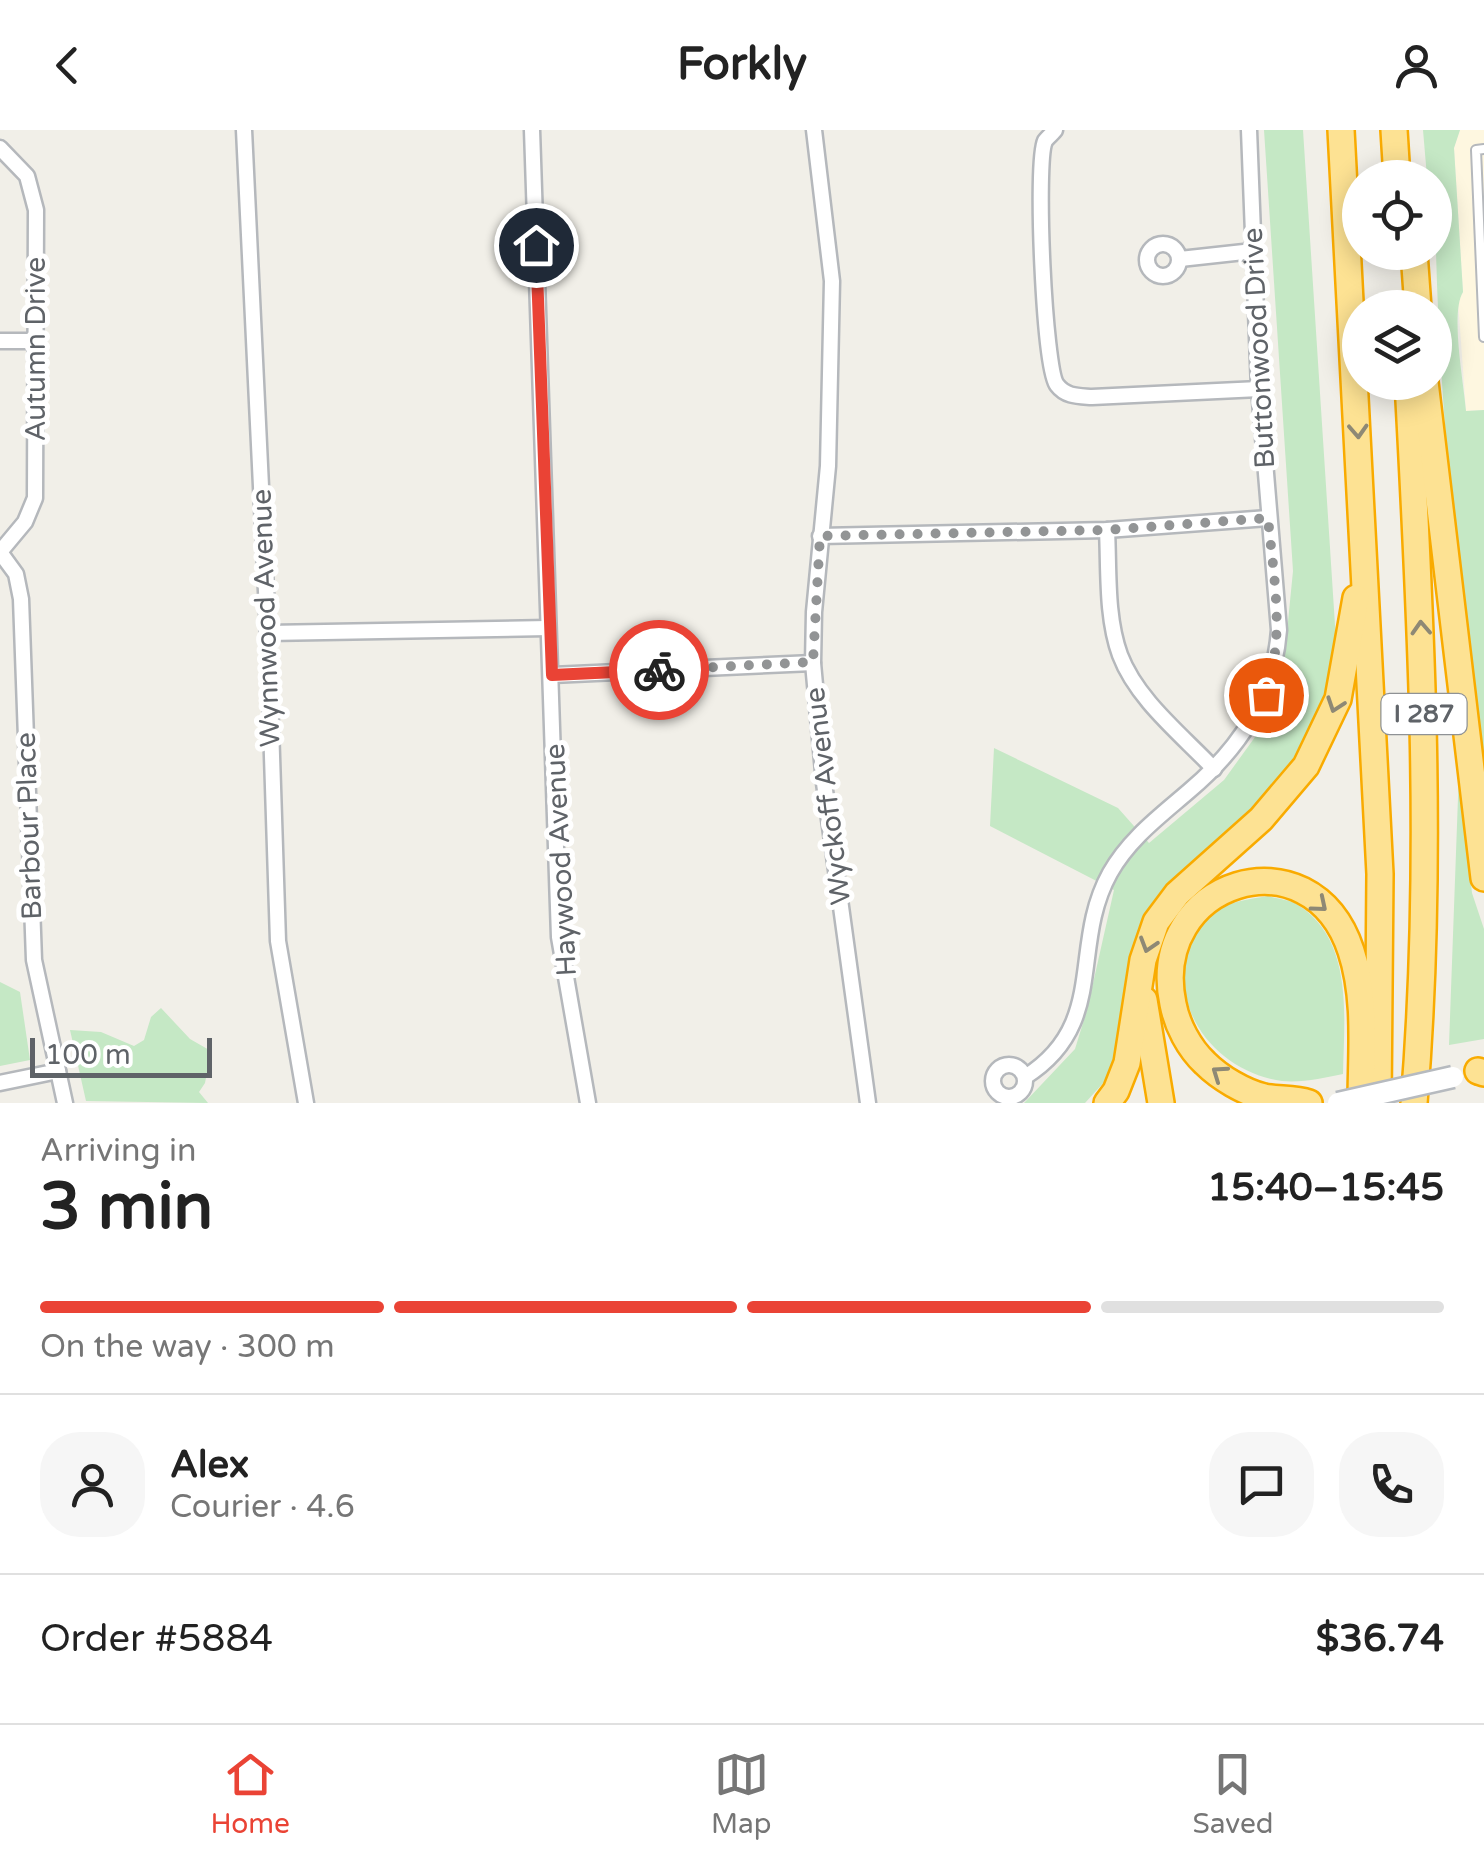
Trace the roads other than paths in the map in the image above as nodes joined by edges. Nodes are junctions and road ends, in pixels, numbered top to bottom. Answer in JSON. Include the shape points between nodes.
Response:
{"nodes":[{"id":1,"x":244,"y":130,"type":"edge"},
{"id":2,"x":532,"y":130,"type":"edge"},
{"id":3,"x":814,"y":130,"type":"edge"},
{"id":4,"x":1056,"y":130,"type":"edge"},
{"id":5,"x":1248,"y":130,"type":"edge"},
{"id":6,"x":1341,"y":130,"type":"edge"},
{"id":7,"x":1394,"y":130,"type":"edge"},
{"id":8,"x":0,"y":148,"type":"edge"},
{"id":9,"x":1484,"y":149,"type":"edge"},
{"id":10,"x":1395,"y":160,"type":"edge"},
{"id":11,"x":1253,"y":251,"type":"junction"},
{"id":12,"x":1180,"y":259,"type":"dead end"},
{"id":13,"x":1484,"y":336,"type":"edge"},
{"id":14,"x":0,"y":341,"type":"edge"},
{"id":15,"x":36,"y":341,"type":"junction"},
{"id":16,"x":1260,"y":389,"type":"junction"},
{"id":17,"x":1409,"y":400,"type":"edge"},
{"id":18,"x":1427,"y":400,"type":"edge"},
{"id":19,"x":1268,"y":518,"type":"junction"},
{"id":20,"x":1107,"y":530,"type":"junction"},
{"id":21,"x":820,"y":536,"type":"junction"},
{"id":22,"x":0,"y":552,"type":"edge"},
{"id":23,"x":1365,"y":572,"type":"junction"},
{"id":24,"x":548,"y":628,"type":"junction"},
{"id":25,"x":268,"y":633,"type":"junction"},
{"id":26,"x":813,"y":662,"type":"junction"},
{"id":27,"x":552,"y":675,"type":"junction"},
{"id":28,"x":1214,"y":769,"type":"junction"},
{"id":29,"x":1484,"y":878,"type":"edge"},
{"id":30,"x":1425,"y":939,"type":"junction"},
{"id":31,"x":1140,"y":985,"type":"junction"},
{"id":32,"x":58,"y":1071,"type":"junction"},
{"id":33,"x":1472,"y":1074,"type":"edge"},
{"id":34,"x":1025,"y":1077,"type":"dead end"},
{"id":35,"x":0,"y":1083,"type":"edge"},
{"id":36,"x":65,"y":1103,"type":"edge"},
{"id":37,"x":306,"y":1103,"type":"edge"},
{"id":38,"x":588,"y":1103,"type":"edge"},
{"id":39,"x":868,"y":1103,"type":"edge"},
{"id":40,"x":1107,"y":1103,"type":"edge"},
{"id":41,"x":1161,"y":1103,"type":"edge"},
{"id":42,"x":1309,"y":1103,"type":"edge"},
{"id":43,"x":1338,"y":1103,"type":"edge"},
{"id":44,"x":1361,"y":1103,"type":"edge"},
{"id":45,"x":1378,"y":1103,"type":"edge"},
{"id":46,"x":1414,"y":1103,"type":"edge"},
{"id":47,"x":1430,"y":1103,"type":"edge"}],
"edges":[{"from":1,"to":25,"type":"street","name":"Wynnwood Avenue"},
{"from":2,"to":24,"type":"street"},
{"from":3,"to":21,"type":"street","name":"Wyckoff Avenue","via":[[832,282]]},
{"from":4,"to":16,"type":"street","via":[[1045,140],[1042,162],[1048,348],[1056,384],[1071,396],[1092,397]]},
{"from":5,"to":11,"type":"street","name":"Buttonwood Drive"},
{"from":6,"to":23,"type":"highway","number":"I 287","one_way":true},
{"from":7,"to":10,"type":"highway"},
{"from":8,"to":15,"type":"street","name":"Autumn Drive","via":[[34,192]]},
{"from":9,"to":13,"type":"lane","via":[[1476,150]]},
{"from":11,"to":12,"type":"street"},
{"from":11,"to":16,"type":"street","name":"Buttonwood Drive"},
{"from":14,"to":15,"type":"street"},
{"from":15,"to":22,"type":"street","name":"Autumn Drive","via":[[36,498]]},
{"from":16,"to":19,"type":"street","name":"Buttonwood Drive"},
{"from":30,"to":17,"type":"highway","number":"I 287","one_way":true,"via":[[1423,665]]},
{"from":18,"to":29,"type":"highway"},
{"from":19,"to":20,"type":"street"},
{"from":19,"to":28,"type":"street","name":"Buttonwood Drive","via":[[1277,661],[1266,695]]},
{"from":20,"to":21,"type":"street"},
{"from":20,"to":28,"type":"street","via":[[1119,653],[1143,694]]},
{"from":21,"to":26,"type":"street","name":"Wyckoff Avenue"},
{"from":22,"to":32,"type":"street","name":"Barbour Place","via":[[16,574],[22,599],[34,960]]},
{"from":23,"to":31,"type":"highway","one_way":true,"via":[[1352,609],[1345,676],[1318,746],[1278,801],[1164,908],[1148,939]]},
{"from":23,"to":45,"type":"highway","number":"I 287","via":[[1380,874]]},
{"from":24,"to":25,"type":"street"},
{"from":24,"to":27,"type":"street","name":"Haywood Avenue"},
{"from":25,"to":37,"type":"street","name":"Wynnwood Avenue","via":[[278,941]]},
{"from":26,"to":27,"type":"street"},
{"from":26,"to":39,"type":"street","name":"Wyckoff Avenue"},
{"from":27,"to":38,"type":"street","name":"Haywood Avenue","via":[[560,937]]},
{"from":28,"to":34,"type":"street","name":"Buttonwood Drive","via":[[1120,856],[1098,901],[1074,1024],[1058,1053]]},
{"from":30,"to":46,"type":"highway","number":"I 287"},
{"from":30,"to":47,"type":"highway","via":[[1438,954]]},
{"from":31,"to":40,"type":"highway","via":[[1128,1063]]},
{"from":31,"to":41,"type":"highway"},
{"from":32,"to":35,"type":"street"},
{"from":32,"to":36,"type":"street","name":"Barbour Place"},
{"from":33,"to":43,"type":"main road","bridge":true},
{"from":42,"to":44,"type":"highway","one_way":true,"via":[[1264,1097],[1221,1076],[1192,1048],[1174,1012],[1169,971],[1180,932],[1201,905],[1231,886],[1283,882],[1319,901],[1344,932],[1358,988]]}]}
